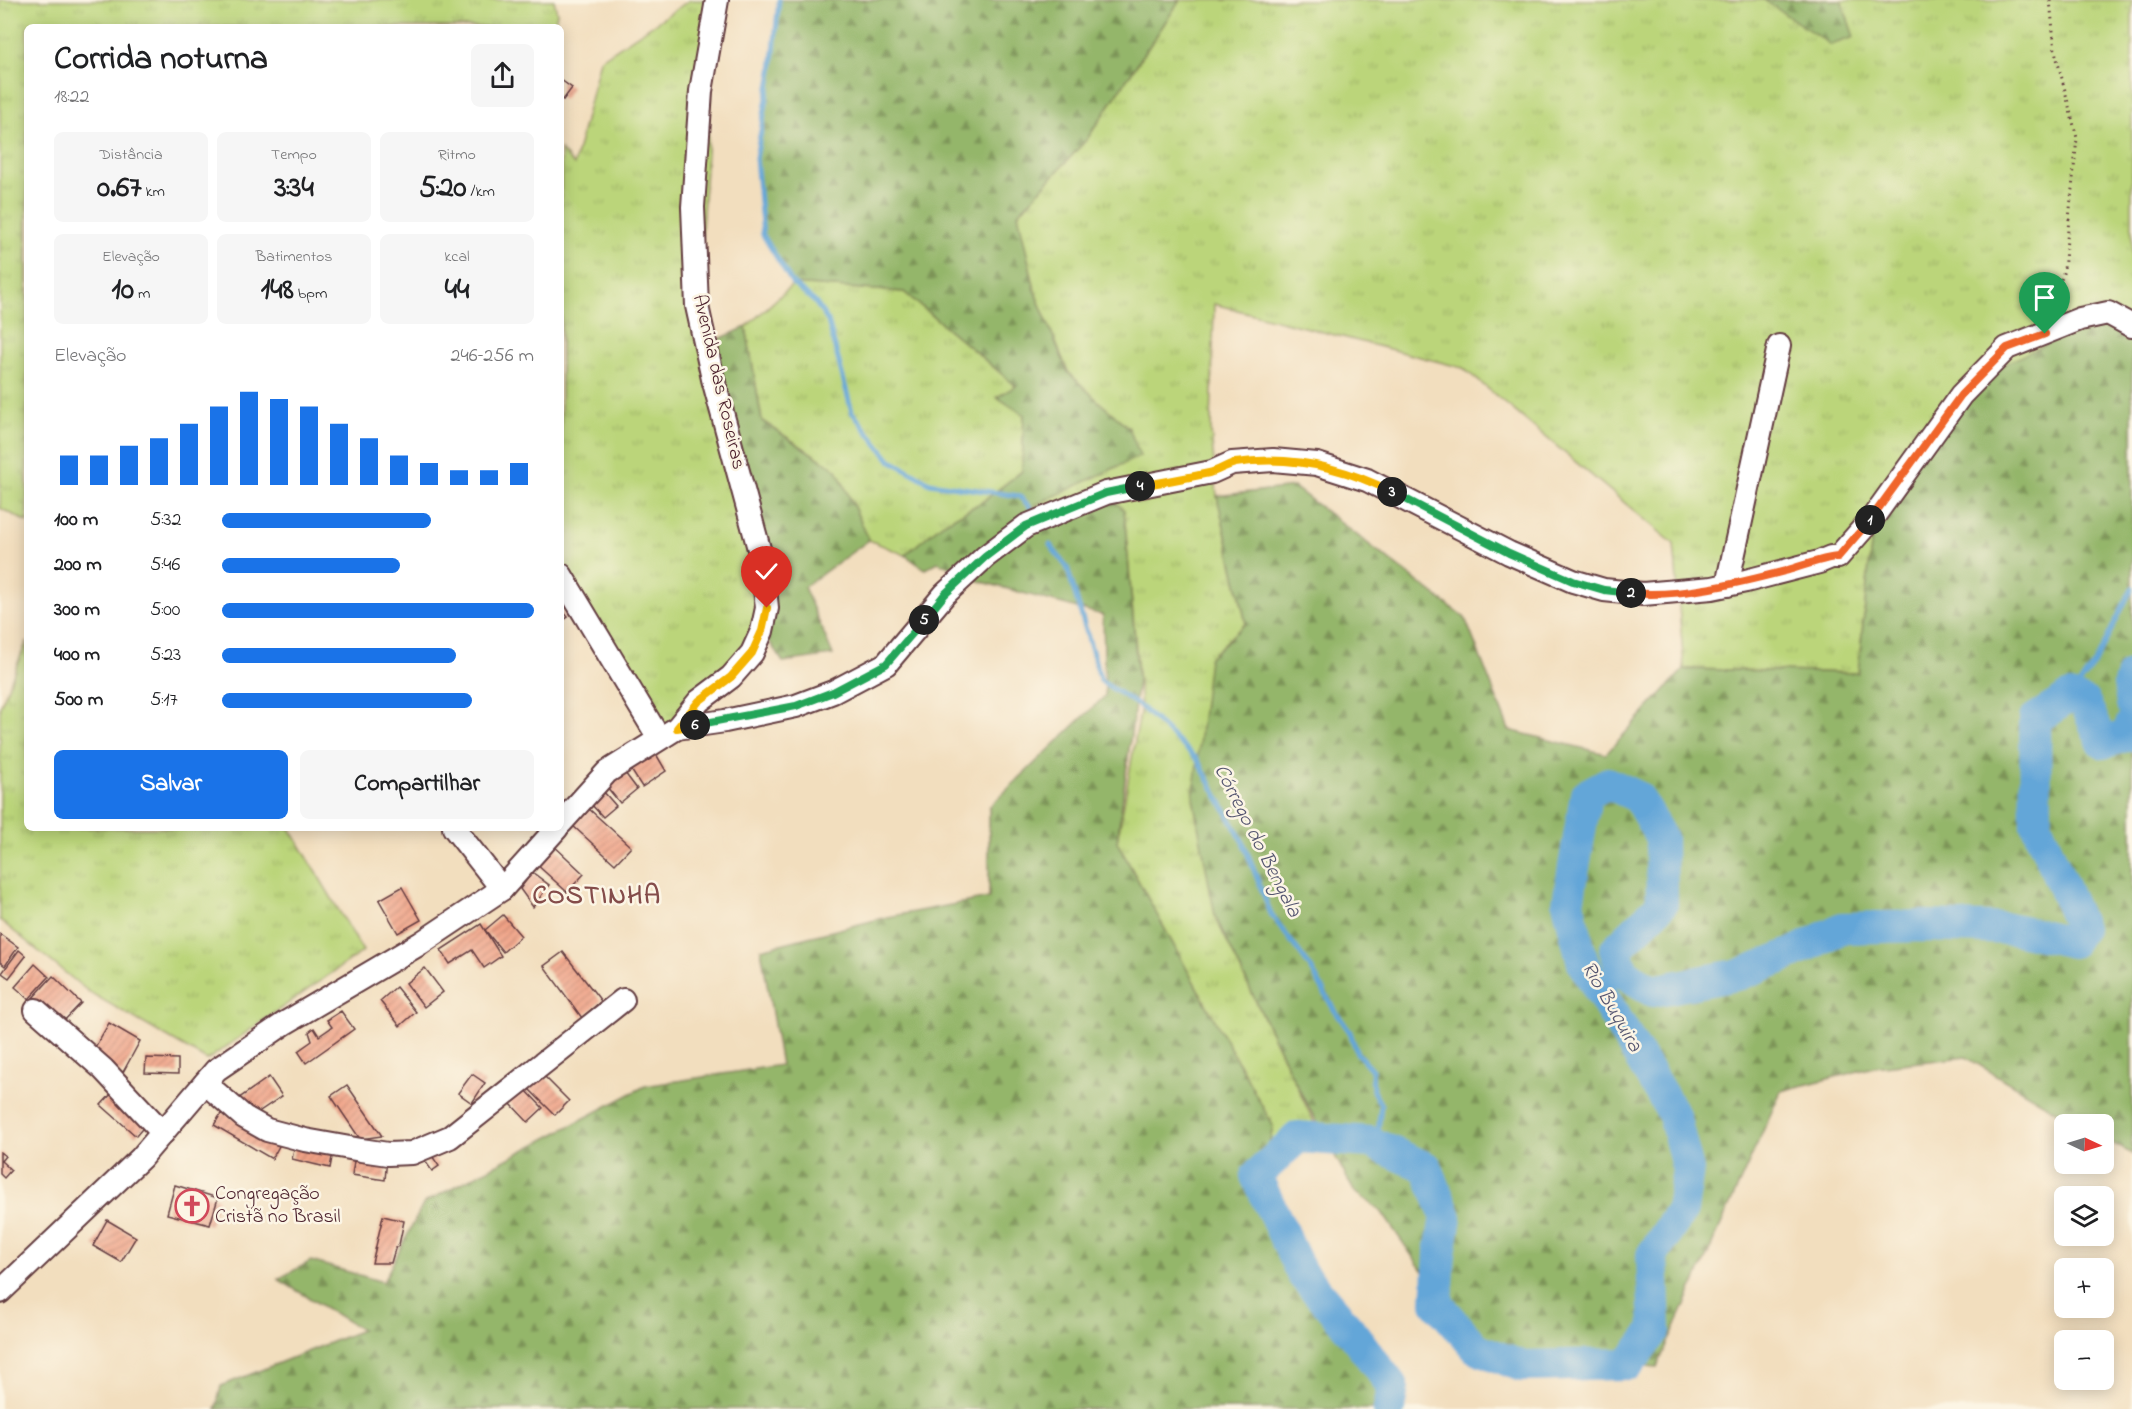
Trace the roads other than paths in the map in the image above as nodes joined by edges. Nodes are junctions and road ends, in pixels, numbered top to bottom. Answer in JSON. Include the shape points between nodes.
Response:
{"nodes":[{"id":1,"x":717,"y":0,"type":"edge"},
{"id":2,"x":2132,"y":326,"type":"edge"},
{"id":3,"x":1779,"y":346,"type":"dead end"},
{"id":4,"x":564,"y":578,"type":"edge"},
{"id":5,"x":1727,"y":585,"type":"junction"},
{"id":6,"x":668,"y":733,"type":"junction"},
{"id":7,"x":564,"y":817,"type":"edge"},
{"id":8,"x":456,"y":831,"type":"edge"},
{"id":9,"x":550,"y":831,"type":"edge"},
{"id":10,"x":502,"y":889,"type":"junction"},
{"id":11,"x":623,"y":1000,"type":"dead end"},
{"id":12,"x":36,"y":1010,"type":"dead end"},
{"id":13,"x":205,"y":1083,"type":"junction"},
{"id":14,"x":163,"y":1133,"type":"junction"},
{"id":15,"x":0,"y":1292,"type":"edge"}],
"edges":[{"from":1,"to":6,"type":"street","name":"Avenida das Roseiras","via":[[701,91],[693,207],[698,306],[713,379],[762,560],[767,608],[752,653]]},
{"from":2,"to":5,"type":"street","via":[[2108,313],[2080,319],[2007,348],[1961,395],[1874,516],[1838,557]]},
{"from":3,"to":5,"type":"street"},
{"from":4,"to":6,"type":"street"},
{"from":5,"to":6,"type":"street","via":[[1643,594],[1604,590],[1509,553],[1367,480],[1317,464],[1273,460],[1232,464],[1212,472],[1106,493],[1026,526],[945,594],[886,664],[833,692],[796,706]]},
{"from":6,"to":7,"type":"street","via":[[607,772]]},
{"from":8,"to":10,"type":"street"},
{"from":9,"to":10,"type":"street"},
{"from":10,"to":13,"type":"street","via":[[421,944],[285,1023],[216,1070]]},
{"from":11,"to":13,"type":"street","via":[[450,1137],[412,1153],[360,1150],[267,1130],[244,1117]]},
{"from":12,"to":14,"type":"street","via":[[103,1069]]},
{"from":13,"to":14,"type":"street"},
{"from":14,"to":15,"type":"street"}]}
